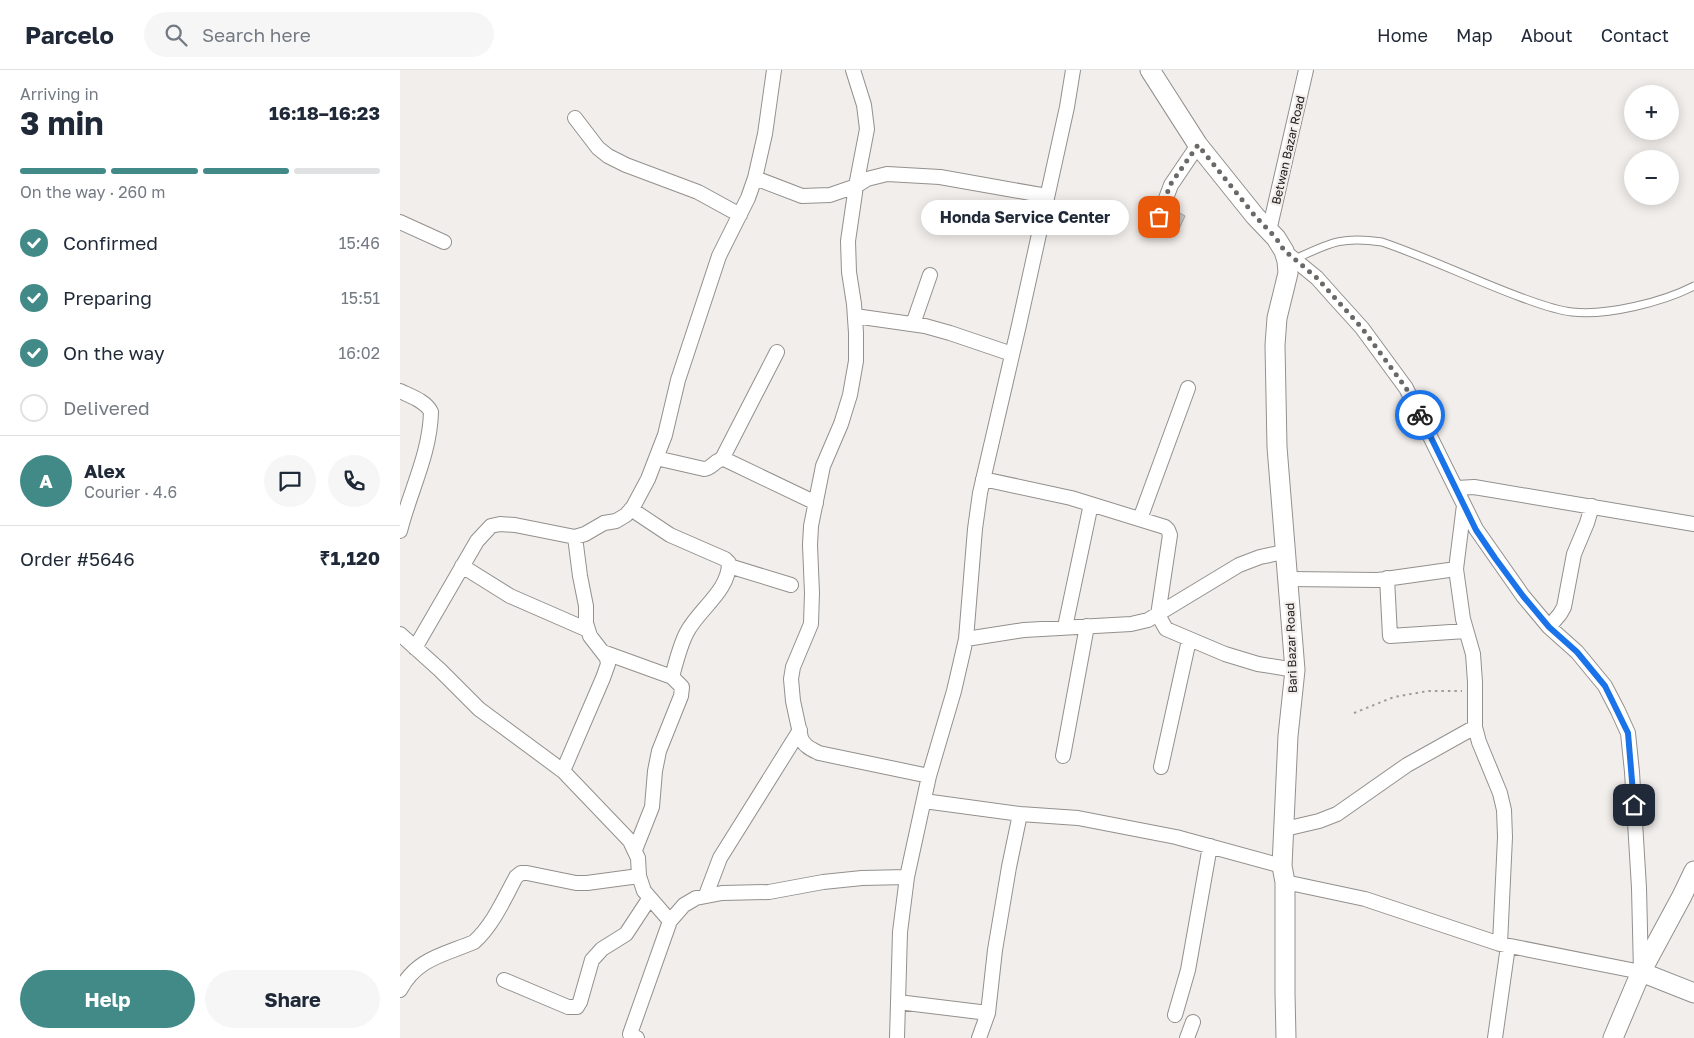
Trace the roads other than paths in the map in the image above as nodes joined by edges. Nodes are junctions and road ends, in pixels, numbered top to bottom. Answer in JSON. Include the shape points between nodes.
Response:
{"nodes":[{"id":1,"x":774,"y":70,"type":"edge"},
{"id":2,"x":854,"y":70,"type":"edge"},
{"id":3,"x":1073,"y":70,"type":"edge"},
{"id":4,"x":1150,"y":70,"type":"edge"},
{"id":5,"x":1306,"y":70,"type":"edge"},
{"id":6,"x":575,"y":118,"type":"dead end"},
{"id":7,"x":1198,"y":145,"type":"junction"},
{"id":8,"x":755,"y":178,"type":"junction"},
{"id":9,"x":856,"y":186,"type":"junction"},
{"id":10,"x":1047,"y":196,"type":"junction"},
{"id":11,"x":740,"y":215,"type":"junction"},
{"id":12,"x":1159,"y":217,"type":"dead end"},
{"id":13,"x":400,"y":222,"type":"edge"},
{"id":14,"x":1269,"y":231,"type":"junction"},
{"id":15,"x":444,"y":242,"type":"dead end"},
{"id":16,"x":1289,"y":255,"type":"junction"},
{"id":17,"x":930,"y":275,"type":"dead end"},
{"id":18,"x":1694,"y":286,"type":"edge"},
{"id":19,"x":855,"y":316,"type":"junction"},
{"id":20,"x":913,"y":324,"type":"junction"},
{"id":21,"x":777,"y":352,"type":"dead end"},
{"id":22,"x":1012,"y":354,"type":"junction"},
{"id":23,"x":1188,"y":388,"type":"dead end"},
{"id":24,"x":400,"y":391,"type":"edge"},
{"id":25,"x":656,"y":458,"type":"junction"},
{"id":26,"x":722,"y":459,"type":"junction"},
{"id":27,"x":983,"y":479,"type":"junction"},
{"id":28,"x":1457,"y":488,"type":"junction"},
{"id":29,"x":816,"y":503,"type":"junction"},
{"id":30,"x":1091,"y":504,"type":"junction"},
{"id":31,"x":1464,"y":505,"type":"junction"},
{"id":32,"x":1592,"y":506,"type":"junction"},
{"id":33,"x":632,"y":509,"type":"junction"},
{"id":34,"x":1140,"y":519,"type":"junction"},
{"id":35,"x":1694,"y":524,"type":"edge"},
{"id":36,"x":400,"y":531,"type":"edge"},
{"id":37,"x":575,"y":537,"type":"junction"},
{"id":38,"x":1284,"y":552,"type":"junction"},
{"id":39,"x":462,"y":566,"type":"junction"},
{"id":40,"x":729,"y":566,"type":"junction"},
{"id":41,"x":1456,"y":569,"type":"junction"},
{"id":42,"x":1387,"y":578,"type":"junction"},
{"id":43,"x":1289,"y":579,"type":"junction"},
{"id":44,"x":791,"y":585,"type":"dead end"},
{"id":45,"x":1158,"y":615,"type":"junction"},
{"id":46,"x":1087,"y":626,"type":"junction"},
{"id":47,"x":1065,"y":627,"type":"junction"},
{"id":48,"x":1549,"y":627,"type":"junction"},
{"id":49,"x":588,"y":630,"type":"junction"},
{"id":50,"x":1466,"y":631,"type":"junction"},
{"id":51,"x":400,"y":634,"type":"edge"},
{"id":52,"x":966,"y":640,"type":"junction"},
{"id":53,"x":1189,"y":640,"type":"junction"},
{"id":54,"x":415,"y":648,"type":"junction"},
{"id":55,"x":603,"y":652,"type":"junction"},
{"id":56,"x":1295,"y":670,"type":"junction"},
{"id":57,"x":672,"y":677,"type":"junction"},
{"id":58,"x":1475,"y":726,"type":"junction"},
{"id":59,"x":800,"y":730,"type":"junction"},
{"id":60,"x":1063,"y":756,"type":"dead end"},
{"id":61,"x":1161,"y":767,"type":"dead end"},
{"id":62,"x":563,"y":770,"type":"junction"},
{"id":63,"x":929,"y":776,"type":"junction"},
{"id":64,"x":924,"y":801,"type":"junction"},
{"id":65,"x":1020,"y":814,"type":"junction"},
{"id":66,"x":1284,"y":829,"type":"junction"},
{"id":67,"x":1210,"y":846,"type":"junction"},
{"id":68,"x":635,"y":850,"type":"junction"},
{"id":69,"x":1694,"y":871,"type":"edge"},
{"id":70,"x":1284,"y":874,"type":"junction"},
{"id":71,"x":640,"y":876,"type":"junction"},
{"id":72,"x":907,"y":877,"type":"junction"},
{"id":73,"x":706,"y":895,"type":"junction"},
{"id":74,"x":649,"y":899,"type":"junction"},
{"id":75,"x":670,"y":921,"type":"junction"},
{"id":76,"x":1504,"y":945,"type":"junction"},
{"id":77,"x":1640,"y":972,"type":"junction"},
{"id":78,"x":504,"y":980,"type":"dead end"},
{"id":79,"x":400,"y":990,"type":"edge"},
{"id":80,"x":1694,"y":993,"type":"edge"},
{"id":81,"x":898,"y":1002,"type":"junction"},
{"id":82,"x":988,"y":1014,"type":"junction"},
{"id":83,"x":1175,"y":1015,"type":"dead end"},
{"id":84,"x":1193,"y":1022,"type":"dead end"},
{"id":85,"x":632,"y":1037,"type":"edge"},
{"id":86,"x":897,"y":1038,"type":"edge"},
{"id":87,"x":979,"y":1038,"type":"edge"},
{"id":88,"x":1187,"y":1038,"type":"edge"},
{"id":89,"x":1286,"y":1038,"type":"edge"},
{"id":90,"x":1494,"y":1038,"type":"edge"},
{"id":91,"x":1613,"y":1038,"type":"edge"}],
"edges":[{"from":1,"to":8,"type":"street"},
{"from":2,"to":9,"type":"street","via":[[867,129]]},
{"from":3,"to":10,"type":"street"},
{"from":4,"to":7,"type":"street"},
{"from":5,"to":14,"type":"street","name":"Betwan Bazar Road"},
{"from":6,"to":11,"type":"street","via":[[608,156],[698,192]]},
{"from":7,"to":12,"type":"street","via":[[1170,185]]},
{"from":7,"to":14,"type":"street"},
{"from":8,"to":9,"type":"street","via":[[802,196],[830,195]]},
{"from":8,"to":11,"type":"street"},
{"from":9,"to":10,"type":"street","via":[[867,179],[887,174],[911,174]]},
{"from":9,"to":19,"type":"street","via":[[848,241]]},
{"from":10,"to":22,"type":"street"},
{"from":11,"to":25,"type":"street","via":[[720,256],[678,380]]},
{"from":13,"to":15,"type":"street"},
{"from":14,"to":16,"type":"street"},
{"from":16,"to":18,"type":"lane","via":[[1347,239],[1382,242],[1499,289],[1572,312],[1619,310]]},
{"from":16,"to":28,"type":"street","via":[[1317,278],[1362,328],[1406,388]]},
{"from":16,"to":38,"type":"street","name":"Bari Bazar Road","via":[[1275,345]]},
{"from":17,"to":20,"type":"street"},
{"from":19,"to":20,"type":"street"},
{"from":19,"to":29,"type":"street","via":[[856,361],[850,395],[823,466]]},
{"from":20,"to":22,"type":"street"},
{"from":21,"to":26,"type":"street"},
{"from":22,"to":27,"type":"street"},
{"from":23,"to":34,"type":"street"},
{"from":24,"to":36,"type":"street","via":[[424,404],[430,412],[422,466]]},
{"from":25,"to":26,"type":"street","via":[[704,469]]},
{"from":25,"to":33,"type":"street"},
{"from":26,"to":29,"type":"street"},
{"from":27,"to":30,"type":"street"},
{"from":27,"to":52,"type":"street","via":[[974,529]]},
{"from":28,"to":31,"type":"street"},
{"from":28,"to":32,"type":"street"},
{"from":29,"to":59,"type":"street","via":[[810,545],[812,624],[793,667],[792,679]]},
{"from":30,"to":34,"type":"street"},
{"from":30,"to":47,"type":"street"},
{"from":31,"to":41,"type":"street"},
{"from":31,"to":48,"type":"street","via":[[1495,558]]},
{"from":32,"to":35,"type":"street"},
{"from":32,"to":48,"type":"street","via":[[1574,554],[1564,607]]},
{"from":33,"to":37,"type":"street","via":[[616,521]]},
{"from":33,"to":40,"type":"street","via":[[670,535],[728,560]]},
{"from":34,"to":45,"type":"street","via":[[1170,532]]},
{"from":37,"to":39,"type":"street","via":[[515,525],[491,526],[477,541]]},
{"from":37,"to":49,"type":"street"},
{"from":38,"to":43,"type":"street","name":"Bari Bazar Road"},
{"from":38,"to":45,"type":"street","via":[[1239,565]]},
{"from":39,"to":49,"type":"street","via":[[510,596]]},
{"from":39,"to":54,"type":"street"},
{"from":40,"to":44,"type":"street"},
{"from":40,"to":57,"type":"street","via":[[726,578],[686,633]]},
{"from":41,"to":42,"type":"street"},
{"from":41,"to":50,"type":"street"},
{"from":42,"to":43,"type":"street"},
{"from":42,"to":50,"type":"street","via":[[1390,636]]},
{"from":43,"to":56,"type":"street","name":"Bari Bazar Road"},
{"from":45,"to":46,"type":"street","via":[[1131,624]]},
{"from":45,"to":53,"type":"street","via":[[1166,629]]},
{"from":46,"to":47,"type":"street"},
{"from":46,"to":60,"type":"street"},
{"from":47,"to":52,"type":"street"},
{"from":48,"to":77,"type":"street","via":[[1577,652],[1605,686],[1628,733],[1636,821]]},
{"from":49,"to":55,"type":"street"},
{"from":50,"to":58,"type":"street","via":[[1473,654]]},
{"from":51,"to":54,"type":"street"},
{"from":52,"to":63,"type":"street"},
{"from":53,"to":56,"type":"street","via":[[1243,660]]},
{"from":53,"to":61,"type":"street"},
{"from":54,"to":62,"type":"street","via":[[479,709]]},
{"from":55,"to":57,"type":"street"},
{"from":55,"to":62,"type":"street","via":[[607,658],[606,670]]},
{"from":56,"to":66,"type":"street","name":"Bari Bazar Road"},
{"from":57,"to":68,"type":"street","via":[[682,687],[681,696],[659,751],[652,807]]},
{"from":58,"to":66,"type":"street","via":[[1407,765],[1336,814]]},
{"from":58,"to":76,"type":"street","via":[[1504,810]]},
{"from":59,"to":63,"type":"street","via":[[803,744],[819,753]]},
{"from":59,"to":73,"type":"street","via":[[720,858]]},
{"from":62,"to":68,"type":"street"},
{"from":63,"to":64,"type":"street"},
{"from":64,"to":65,"type":"street"},
{"from":64,"to":72,"type":"street"},
{"from":65,"to":67,"type":"street","via":[[1078,818]]},
{"from":65,"to":82,"type":"street","via":[[995,950]]},
{"from":66,"to":70,"type":"street","name":"Bari Bazar Road"},
{"from":67,"to":70,"type":"street"},
{"from":67,"to":83,"type":"street","via":[[1188,970]]},
{"from":68,"to":71,"type":"street"},
{"from":69,"to":77,"type":"street"},
{"from":70,"to":76,"type":"street"},
{"from":70,"to":89,"type":"street","name":"Bari Bazar Road"},
{"from":71,"to":74,"type":"street"},
{"from":71,"to":79,"type":"street","via":[[576,883],[521,873],[487,928],[474,942],[423,963]]},
{"from":72,"to":73,"type":"street","via":[[862,878],[769,892]]},
{"from":72,"to":81,"type":"street","via":[[900,932]]},
{"from":73,"to":75,"type":"street","via":[[684,904]]},
{"from":74,"to":75,"type":"street"},
{"from":74,"to":78,"type":"street","via":[[626,934],[602,949],[592,960],[578,1007],[568,1007]]},
{"from":75,"to":85,"type":"street"},
{"from":76,"to":77,"type":"street"},
{"from":76,"to":90,"type":"street"},
{"from":77,"to":80,"type":"street"},
{"from":77,"to":91,"type":"street"},
{"from":81,"to":82,"type":"street"},
{"from":81,"to":86,"type":"street"},
{"from":82,"to":87,"type":"street"},
{"from":84,"to":88,"type":"street"}]}
